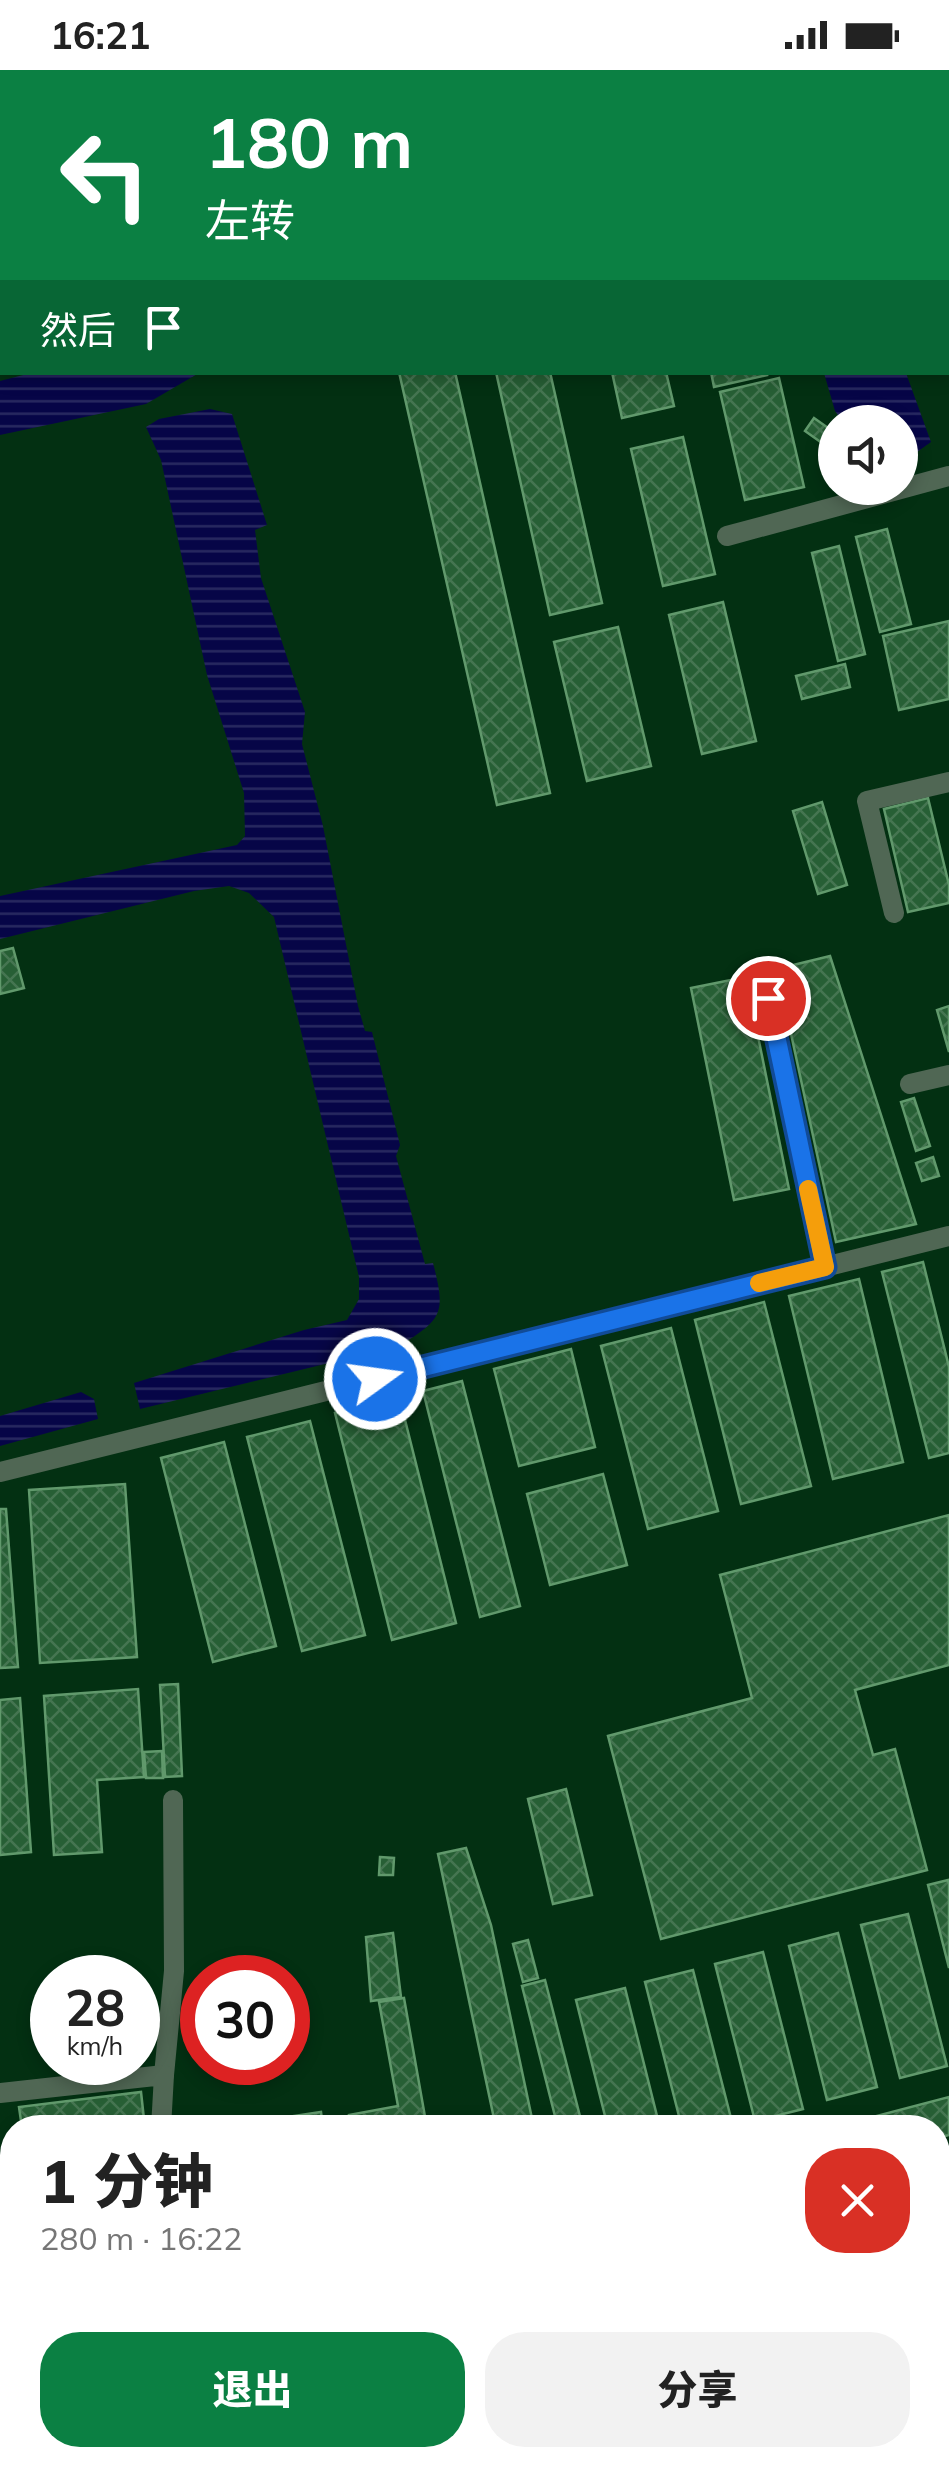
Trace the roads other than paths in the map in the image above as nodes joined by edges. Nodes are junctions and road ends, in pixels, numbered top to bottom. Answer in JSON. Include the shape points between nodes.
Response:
{"nodes":[{"id":1,"x":949,"y":476,"type":"edge"},
{"id":2,"x":726,"y":536,"type":"dead end"},
{"id":3,"x":949,"y":782,"type":"edge"},
{"id":4,"x":894,"y":913,"type":"dead end"},
{"id":5,"x":768,"y":998,"type":"dead end"},
{"id":6,"x":949,"y":1075,"type":"edge"},
{"id":7,"x":910,"y":1084,"type":"dead end"},
{"id":8,"x":949,"y":1236,"type":"edge"},
{"id":9,"x":825,"y":1267,"type":"junction"},
{"id":10,"x":0,"y":1472,"type":"edge"},
{"id":11,"x":173,"y":1800,"type":"dead end"},
{"id":12,"x":164,"y":2076,"type":"junction"},
{"id":13,"x":0,"y":2093,"type":"edge"},
{"id":14,"x":162,"y":2115,"type":"edge"}],
"edges":[{"from":1,"to":2,"type":"street"},
{"from":3,"to":4,"type":"street","via":[[867,801]]},
{"from":5,"to":9,"type":"street"},
{"from":6,"to":7,"type":"street"},
{"from":8,"to":9,"type":"street"},
{"from":9,"to":10,"type":"street"},
{"from":11,"to":12,"type":"street","via":[[174,1971]]},
{"from":12,"to":13,"type":"street"},
{"from":12,"to":14,"type":"street"}]}
